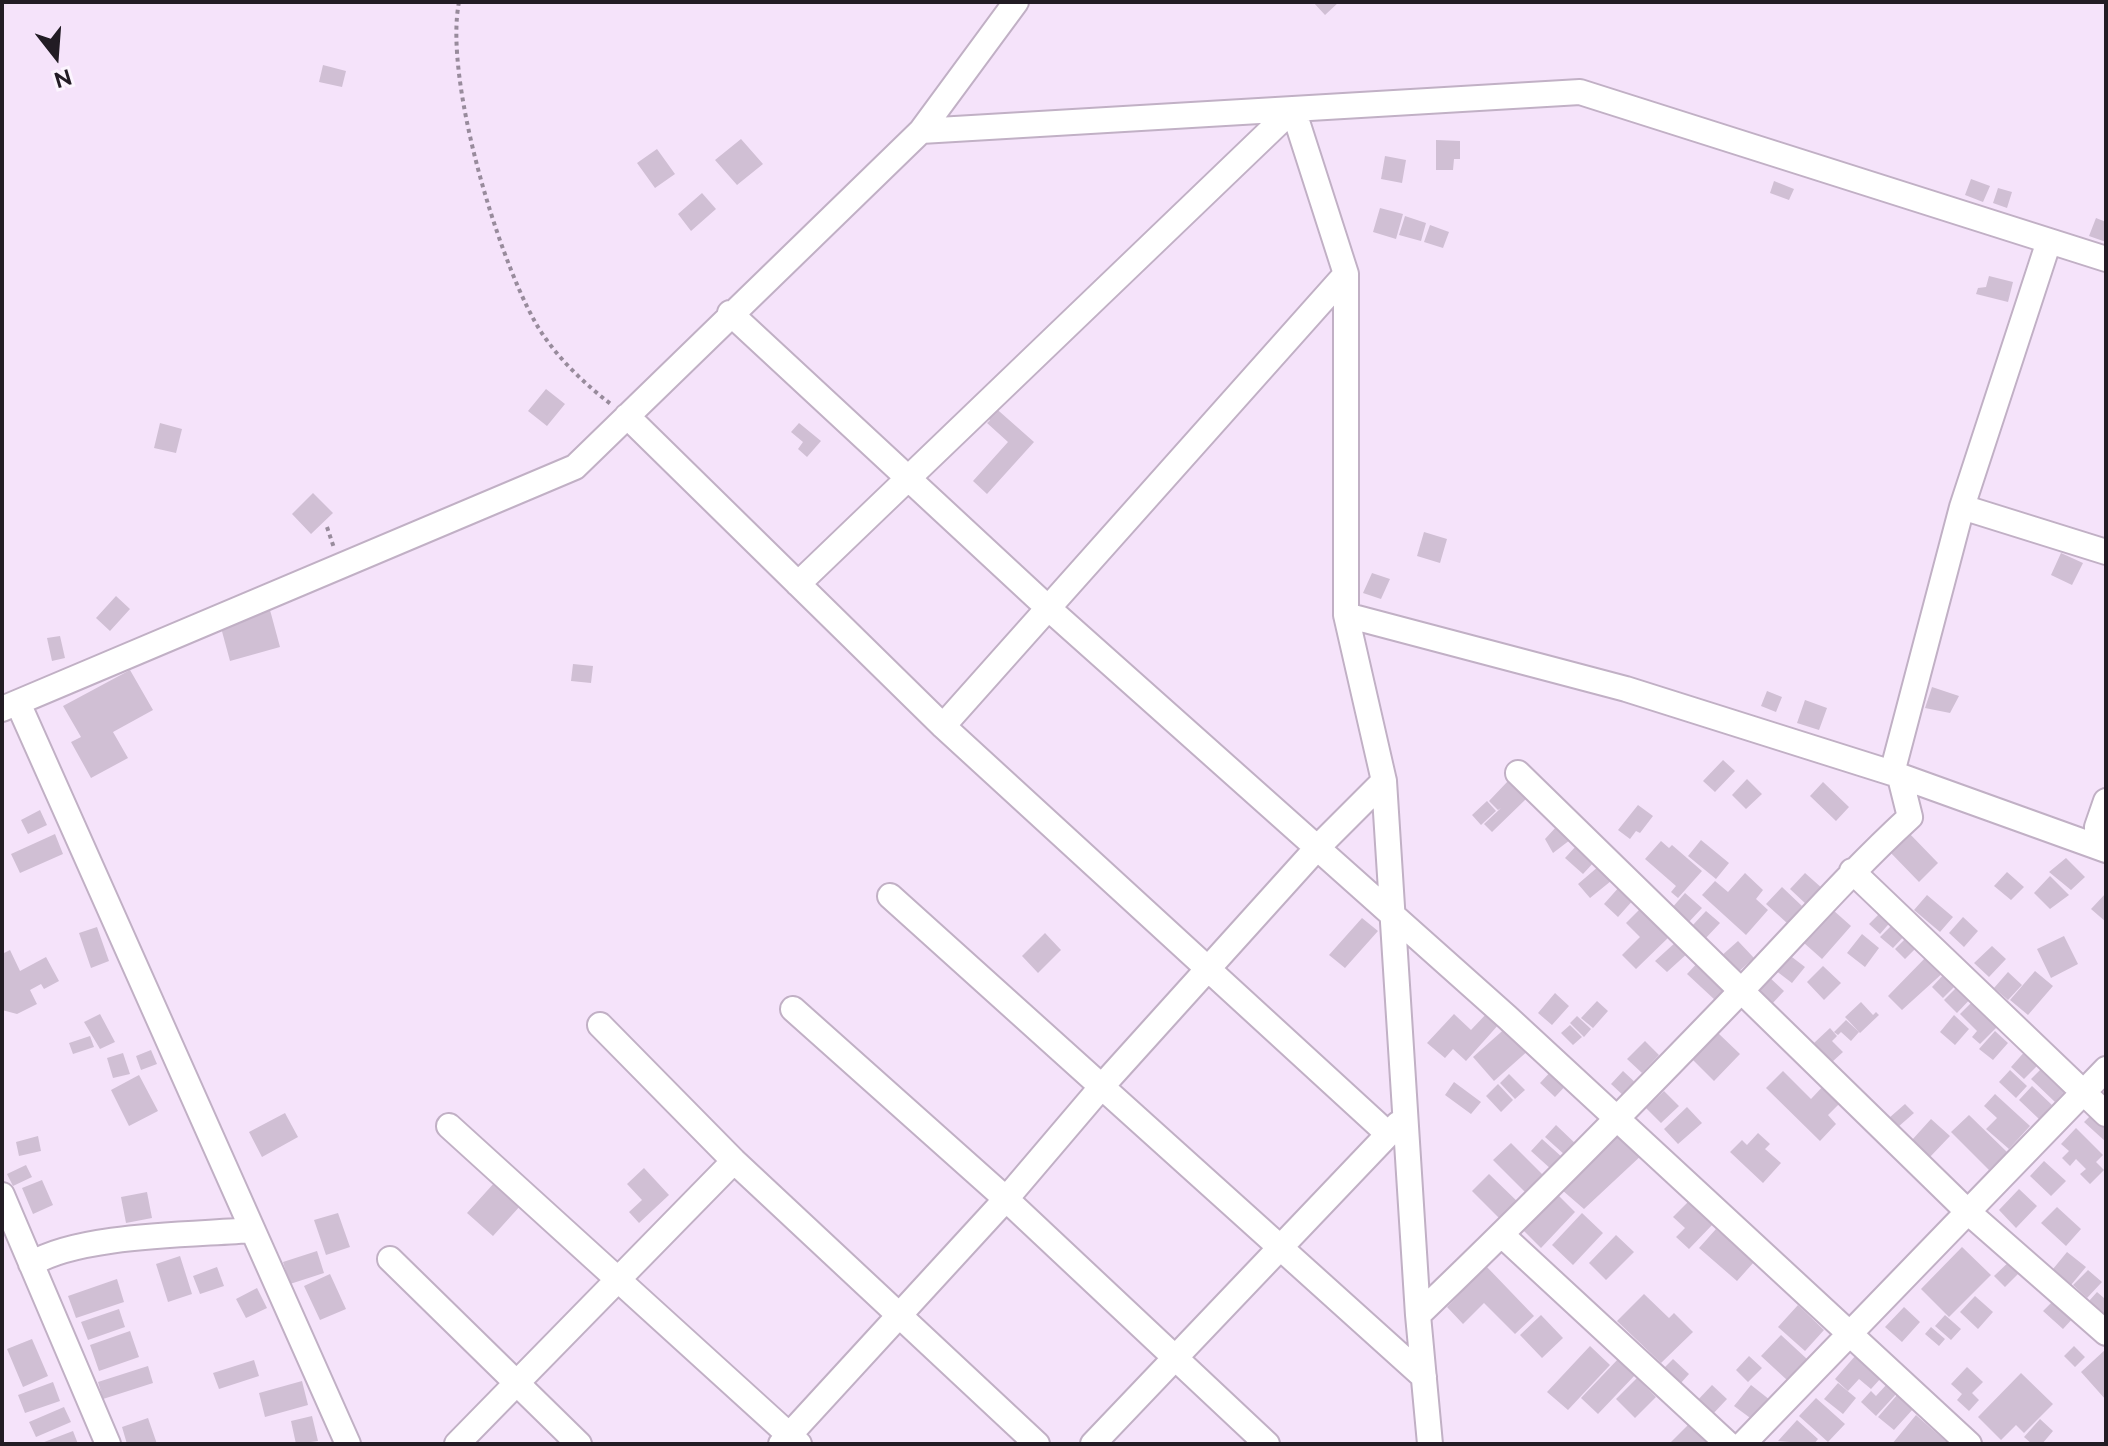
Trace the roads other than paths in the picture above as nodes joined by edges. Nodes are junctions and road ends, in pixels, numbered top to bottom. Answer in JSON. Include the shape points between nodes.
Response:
{"nodes":[{"id":1,"x":1016,"y":2,"type":"edge"},
{"id":2,"x":1293,"y":109,"type":"junction"},
{"id":3,"x":921,"y":131,"type":"junction"},
{"id":4,"x":2049,"y":241,"type":"junction"},
{"id":5,"x":2106,"y":259,"type":"edge"},
{"id":6,"x":1346,"y":274,"type":"junction"},
{"id":7,"x":730,"y":313,"type":"junction"},
{"id":8,"x":627,"y":416,"type":"junction"},
{"id":9,"x":908,"y":478,"type":"junction"},
{"id":10,"x":1962,"y":507,"type":"junction"},
{"id":11,"x":2106,"y":552,"type":"edge"},
{"id":12,"x":798,"y":584,"type":"junction"},
{"id":13,"x":1047,"y":607,"type":"junction"},
{"id":14,"x":1346,"y":615,"type":"junction"},
{"id":15,"x":10,"y":706,"type":"edge"},
{"id":16,"x":943,"y":726,"type":"junction"},
{"id":17,"x":1518,"y":773,"type":"dead end"},
{"id":18,"x":1896,"y":775,"type":"junction"},
{"id":19,"x":1384,"y":781,"type":"junction"},
{"id":20,"x":2106,"y":801,"type":"edge"},
{"id":21,"x":1317,"y":848,"type":"junction"},
{"id":22,"x":2102,"y":849,"type":"edge"},
{"id":23,"x":1852,"y":871,"type":"junction"},
{"id":24,"x":890,"y":896,"type":"dead end"},
{"id":25,"x":1394,"y":919,"type":"junction"},
{"id":26,"x":1209,"y":967,"type":"junction"},
{"id":27,"x":1742,"y":990,"type":"junction"},
{"id":28,"x":793,"y":1009,"type":"dead end"},
{"id":29,"x":600,"y":1025,"type":"dead end"},
{"id":30,"x":2106,"y":1069,"type":"edge"},
{"id":31,"x":1103,"y":1085,"type":"junction"},
{"id":32,"x":2083,"y":1093,"type":"junction"},
{"id":33,"x":2106,"y":1114,"type":"edge"},
{"id":34,"x":1615,"y":1118,"type":"junction"},
{"id":35,"x":1397,"y":1125,"type":"junction"},
{"id":36,"x":449,"y":1126,"type":"dead end"},
{"id":37,"x":734,"y":1161,"type":"junction"},
{"id":38,"x":2,"y":1195,"type":"edge"},
{"id":39,"x":1006,"y":1199,"type":"junction"},
{"id":40,"x":1968,"y":1212,"type":"junction"},
{"id":41,"x":252,"y":1230,"type":"junction"},
{"id":42,"x":1502,"y":1235,"type":"junction"},
{"id":43,"x":1282,"y":1247,"type":"junction"},
{"id":44,"x":390,"y":1259,"type":"dead end"},
{"id":45,"x":31,"y":1264,"type":"junction"},
{"id":46,"x":617,"y":1279,"type":"junction"},
{"id":47,"x":898,"y":1315,"type":"junction"},
{"id":48,"x":1418,"y":1315,"type":"junction"},
{"id":49,"x":2106,"y":1333,"type":"edge"},
{"id":50,"x":1849,"y":1336,"type":"junction"},
{"id":51,"x":1175,"y":1357,"type":"junction"},
{"id":52,"x":1424,"y":1377,"type":"junction"},
{"id":53,"x":516,"y":1382,"type":"junction"},
{"id":54,"x":790,"y":1441,"type":"edge"},
{"id":55,"x":108,"y":1444,"type":"edge"},
{"id":56,"x":348,"y":1444,"type":"edge"},
{"id":57,"x":457,"y":1444,"type":"edge"},
{"id":58,"x":579,"y":1444,"type":"edge"},
{"id":59,"x":1037,"y":1444,"type":"edge"},
{"id":60,"x":1093,"y":1444,"type":"edge"},
{"id":61,"x":1267,"y":1444,"type":"edge"},
{"id":62,"x":1430,"y":1444,"type":"edge"},
{"id":63,"x":1728,"y":1444,"type":"edge"},
{"id":64,"x":1743,"y":1444,"type":"edge"},
{"id":65,"x":1969,"y":1444,"type":"edge"}],
"edges":[{"from":1,"to":3,"type":"street"},
{"from":2,"to":3,"type":"street"},
{"from":2,"to":4,"type":"street","via":[[1580,92]]},
{"from":2,"to":6,"type":"street"},
{"from":2,"to":9,"type":"street"},
{"from":3,"to":7,"type":"street"},
{"from":4,"to":5,"type":"street"},
{"from":4,"to":10,"type":"street"},
{"from":6,"to":13,"type":"street"},
{"from":6,"to":14,"type":"street"},
{"from":7,"to":8,"type":"street"},
{"from":7,"to":9,"type":"street"},
{"from":8,"to":12,"type":"street"},
{"from":8,"to":15,"type":"street","via":[[575,467]]},
{"from":9,"to":12,"type":"street"},
{"from":9,"to":13,"type":"street"},
{"from":10,"to":11,"type":"street"},
{"from":10,"to":18,"type":"street"},
{"from":12,"to":16,"type":"street"},
{"from":13,"to":16,"type":"street"},
{"from":13,"to":21,"type":"street"},
{"from":14,"to":18,"type":"street","via":[[1626,689]]},
{"from":14,"to":19,"type":"street"},
{"from":15,"to":41,"type":"street"},
{"from":16,"to":26,"type":"street"},
{"from":17,"to":27,"type":"street"},
{"from":18,"to":22,"type":"street"},
{"from":18,"to":23,"type":"street","via":[[1910,817]]},
{"from":19,"to":21,"type":"street"},
{"from":19,"to":25,"type":"street"},
{"from":20,"to":22,"type":"street","via":[[2097,827]]},
{"from":21,"to":25,"type":"street"},
{"from":21,"to":26,"type":"street"},
{"from":23,"to":27,"type":"street"},
{"from":23,"to":32,"type":"street"},
{"from":24,"to":31,"type":"street"},
{"from":25,"to":34,"type":"street"},
{"from":25,"to":35,"type":"street"},
{"from":26,"to":31,"type":"street"},
{"from":26,"to":35,"type":"street"},
{"from":27,"to":34,"type":"street"},
{"from":27,"to":40,"type":"street"},
{"from":28,"to":39,"type":"street"},
{"from":29,"to":37,"type":"street"},
{"from":30,"to":32,"type":"street"},
{"from":31,"to":39,"type":"street"},
{"from":31,"to":43,"type":"street"},
{"from":32,"to":33,"type":"street"},
{"from":32,"to":40,"type":"street"},
{"from":34,"to":42,"type":"street"},
{"from":34,"to":50,"type":"street"},
{"from":35,"to":43,"type":"street"},
{"from":35,"to":48,"type":"street"},
{"from":36,"to":46,"type":"street"},
{"from":37,"to":46,"type":"street"},
{"from":37,"to":47,"type":"street"},
{"from":38,"to":45,"type":"street"},
{"from":39,"to":47,"type":"street"},
{"from":39,"to":51,"type":"street"},
{"from":40,"to":49,"type":"street"},
{"from":40,"to":50,"type":"street"},
{"from":41,"to":45,"type":"street","via":[[119,1241],[48,1254]]},
{"from":41,"to":56,"type":"street"},
{"from":42,"to":48,"type":"street"},
{"from":42,"to":63,"type":"street"},
{"from":43,"to":51,"type":"street"},
{"from":43,"to":52,"type":"street"},
{"from":44,"to":53,"type":"street"},
{"from":45,"to":55,"type":"street"},
{"from":46,"to":53,"type":"street"},
{"from":46,"to":54,"type":"street"},
{"from":47,"to":54,"type":"street"},
{"from":47,"to":59,"type":"street"},
{"from":48,"to":52,"type":"street"},
{"from":50,"to":64,"type":"street"},
{"from":50,"to":65,"type":"street"},
{"from":51,"to":60,"type":"street"},
{"from":51,"to":61,"type":"street"},
{"from":52,"to":62,"type":"street"},
{"from":53,"to":57,"type":"street"},
{"from":53,"to":58,"type":"street"}]}
